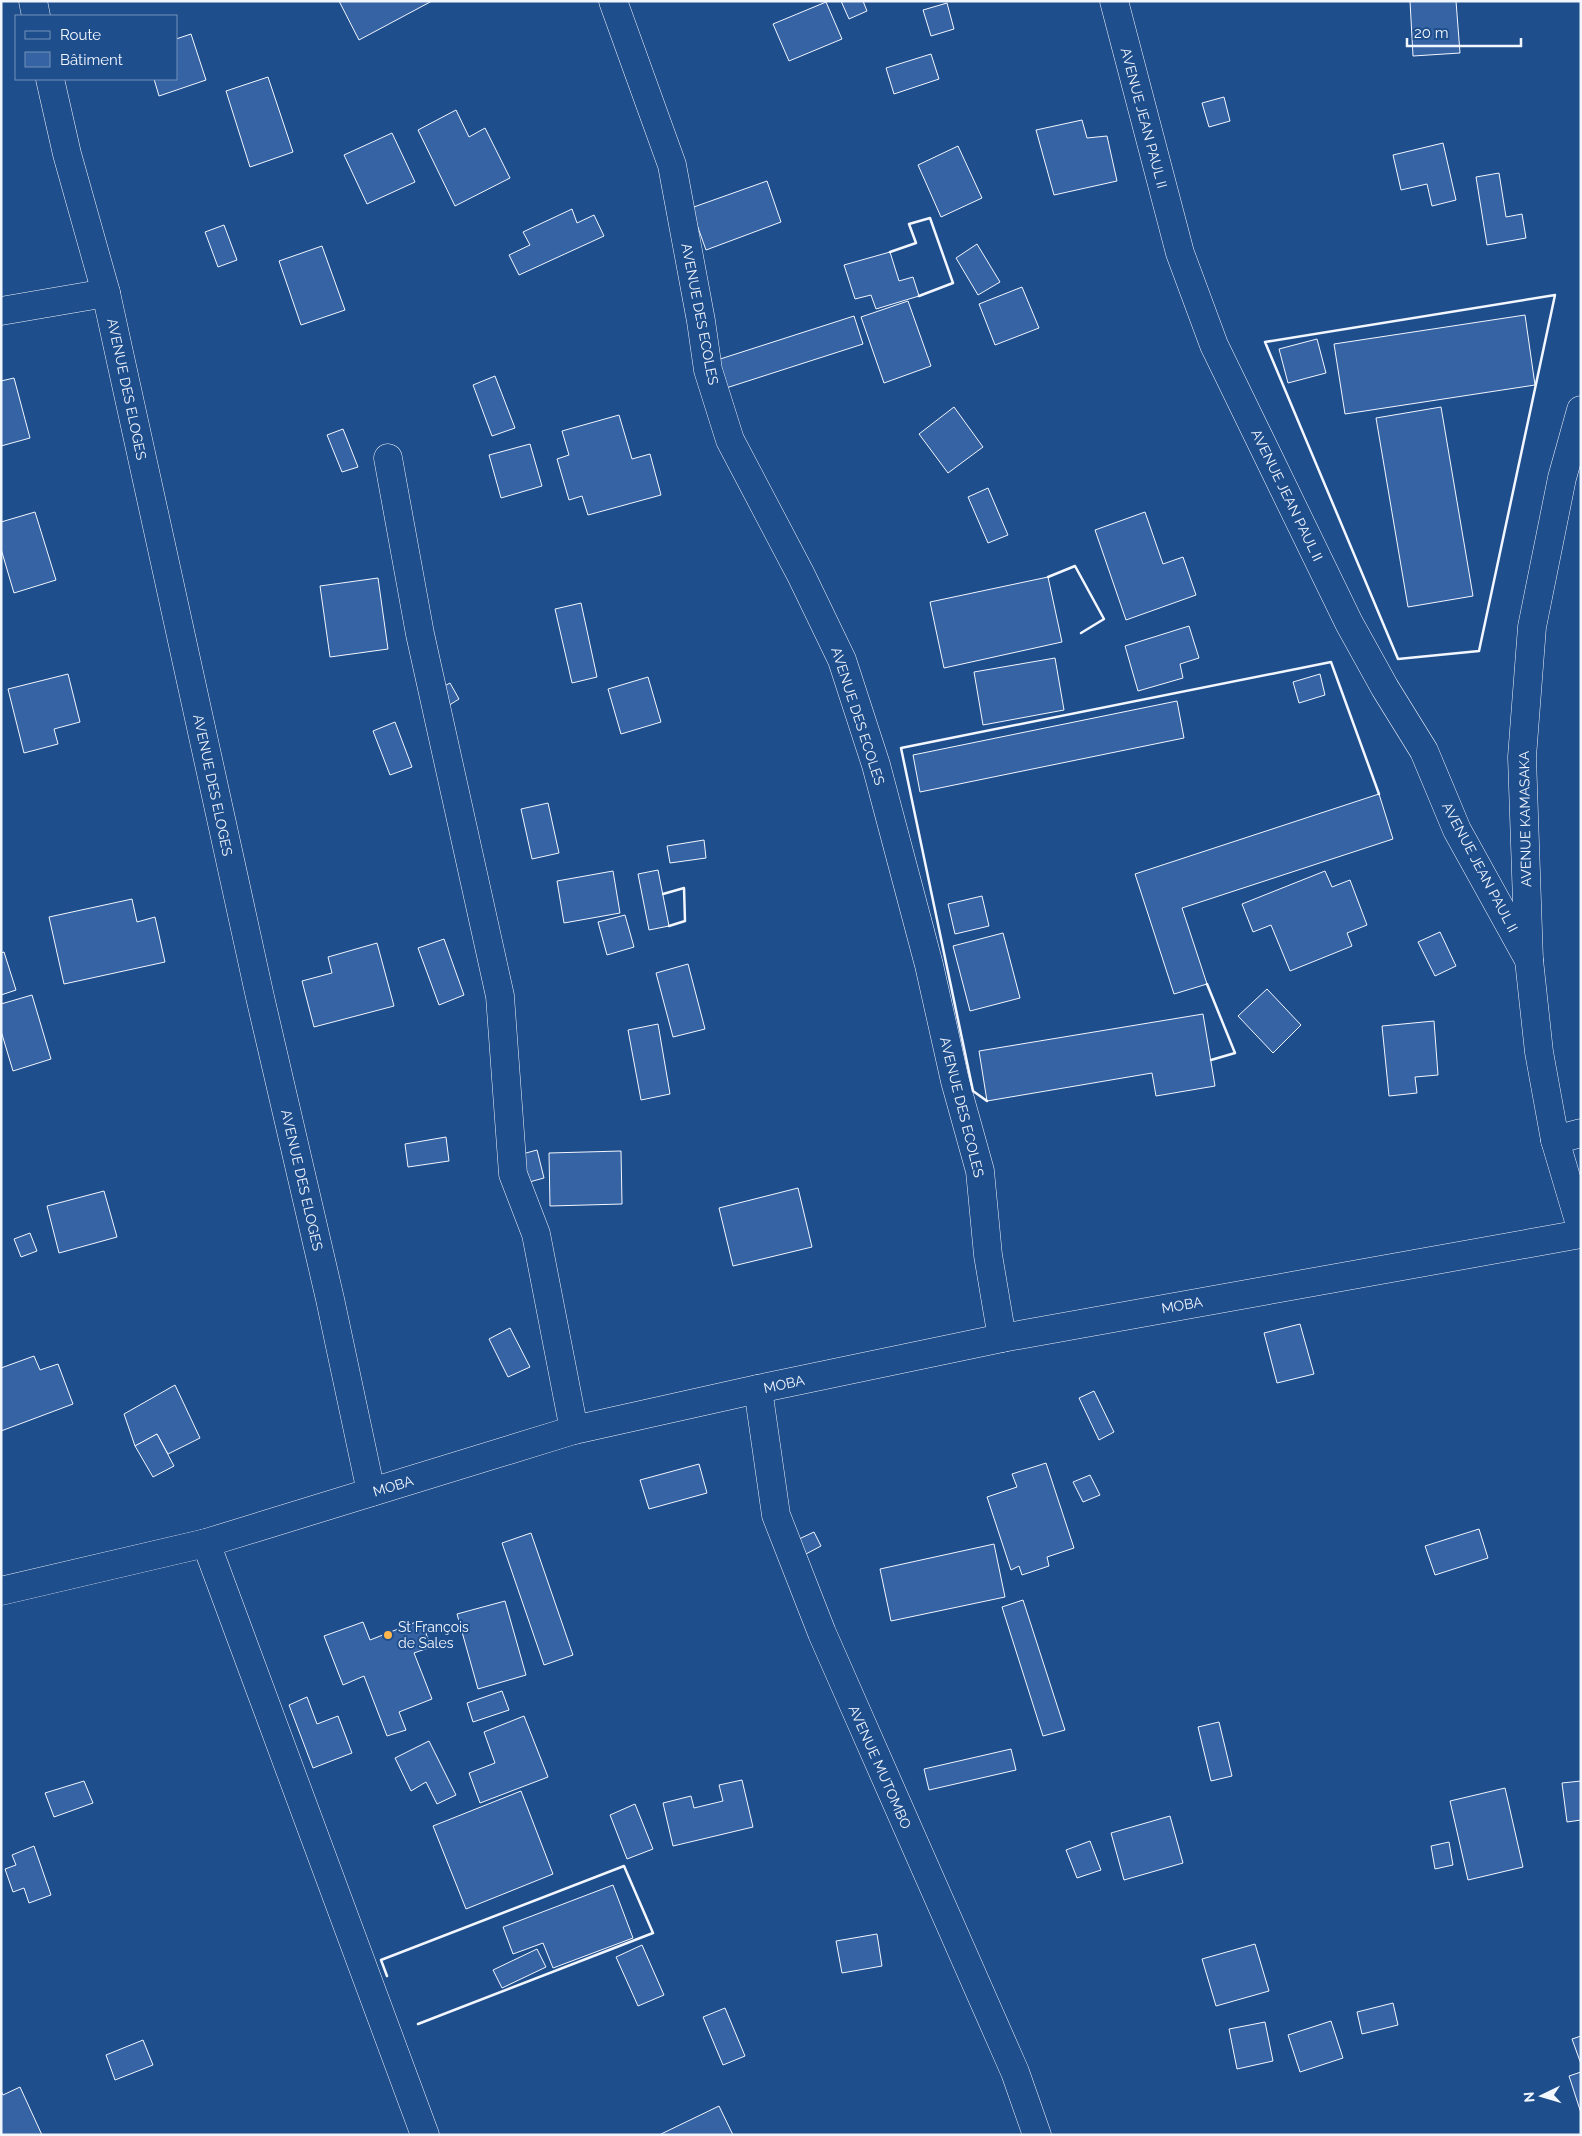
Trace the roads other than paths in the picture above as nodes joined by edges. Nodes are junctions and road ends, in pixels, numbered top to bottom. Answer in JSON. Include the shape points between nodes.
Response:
{"nodes":[{"id":1,"x":33,"y":1,"type":"edge"},
{"id":2,"x":613,"y":1,"type":"edge"},
{"id":3,"x":1114,"y":1,"type":"edge"},
{"id":4,"x":36,"y":15,"type":"edge"},
{"id":5,"x":50,"y":80,"type":"edge"},
{"id":6,"x":106,"y":294,"type":"junction"},
{"id":7,"x":1,"y":311,"type":"edge"},
{"id":8,"x":1581,"y":410,"type":"edge"},
{"id":9,"x":388,"y":458,"type":"dead end"},
{"id":10,"x":1571,"y":475,"type":"edge"},
{"id":11,"x":1530,"y":960,"type":"junction"},
{"id":12,"x":1568,"y":1137,"type":"edge"},
{"id":13,"x":1581,"y":1228,"type":"edge"},
{"id":14,"x":1581,"y":1234,"type":"edge"},
{"id":15,"x":1002,"y":1338,"type":"junction"},
{"id":16,"x":758,"y":1389,"type":"junction"},
{"id":17,"x":574,"y":1430,"type":"junction"},
{"id":18,"x":372,"y":1492,"type":"junction"},
{"id":19,"x":206,"y":1543,"type":"junction"},
{"id":20,"x":1,"y":1591,"type":"edge"},
{"id":21,"x":425,"y":2135,"type":"edge"},
{"id":22,"x":1037,"y":2135,"type":"edge"}],
"edges":[{"from":1,"to":4,"type":"street"},
{"from":2,"to":15,"type":"street","name":"AVENUE DES ECOLES","via":[[672,165],[702,321],[708,370],[730,440],[842,660],[876,765],[980,1171],[988,1256]]},
{"from":3,"to":11,"type":"street","name":"AVENUE JEAN PAUL II","via":[[1180,253],[1214,345],[1349,623],[1424,751],[1457,830]]},
{"from":5,"to":6,"type":"street","name":"AVENUE DES ELOGES"},
{"from":6,"to":7,"type":"street"},
{"from":6,"to":18,"type":"street","name":"AVENUE DES ELOGES","via":[[255,978]]},
{"from":8,"to":10,"type":"street","name":"AVENUE KAMASAKA"},
{"from":9,"to":17,"type":"street","via":[[420,634],[500,996],[513,1174],[536,1234]]},
{"from":10,"to":11,"type":"street","name":"AVENUE KAMASAKA","via":[[1532,627],[1522,757]]},
{"from":11,"to":12,"type":"street","name":"AVENUE KAMASAKA","via":[[1539,1052]]},
{"from":12,"to":13,"type":"street","name":"AVENUE KAMASAKA"},
{"from":14,"to":15,"type":"street","name":"MOBA"},
{"from":15,"to":16,"type":"street","name":"MOBA"},
{"from":16,"to":17,"type":"street","name":"MOBA"},
{"from":16,"to":22,"type":"street","name":"AVENUE MUTOMBO","via":[[776,1515],[822,1633],[1015,2072]]},
{"from":17,"to":18,"type":"street","name":"MOBA"},
{"from":18,"to":19,"type":"street","name":"MOBA"},
{"from":19,"to":20,"type":"street","name":"MOBA"},
{"from":19,"to":21,"type":"street"}]}
